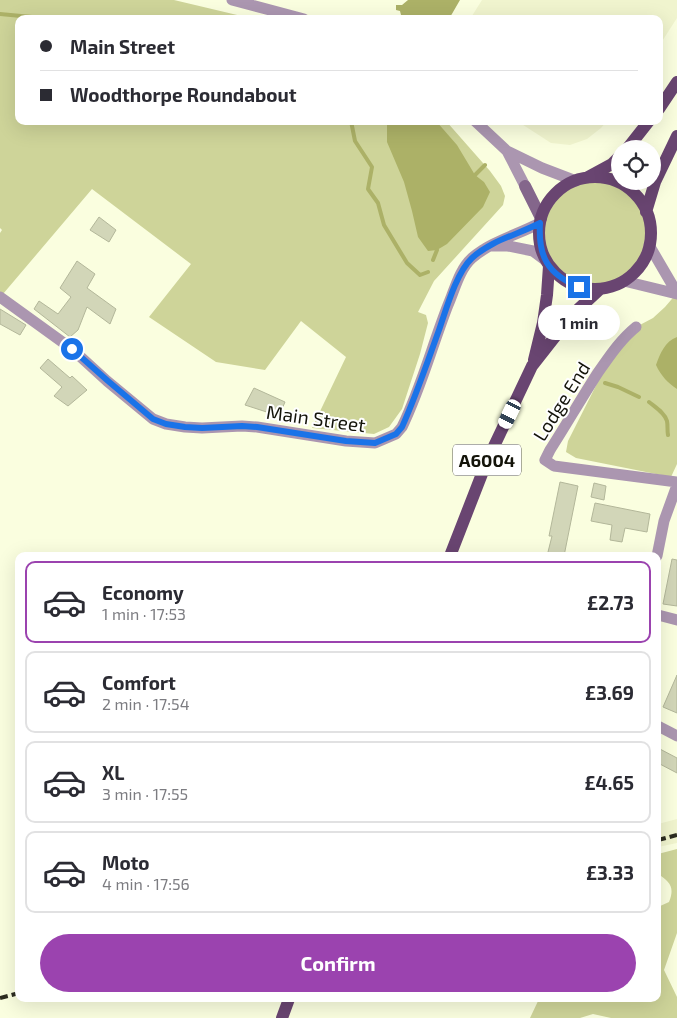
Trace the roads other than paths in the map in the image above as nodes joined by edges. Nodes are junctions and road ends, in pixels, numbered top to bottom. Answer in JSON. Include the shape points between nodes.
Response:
{"nodes":[{"id":1,"x":232,"y":0,"type":"edge"},
{"id":2,"x":289,"y":15,"type":"edge"},
{"id":3,"x":677,"y":82,"type":"edge"},
{"id":4,"x":663,"y":103,"type":"edge"},
{"id":5,"x":479,"y":125,"type":"edge"},
{"id":6,"x":646,"y":125,"type":"edge"},
{"id":7,"x":677,"y":136,"type":"edge"},
{"id":8,"x":634,"y":140,"type":"edge"},
{"id":9,"x":507,"y":152,"type":"junction"},
{"id":10,"x":611,"y":164,"type":"edge"},
{"id":11,"x":581,"y":179,"type":"junction"},
{"id":12,"x":525,"y":186,"type":"joint"},
{"id":13,"x":646,"y":212,"type":"junction"},
{"id":14,"x":540,"y":220,"type":"junction"},
{"id":15,"x":649,"y":245,"type":"junction"},
{"id":16,"x":490,"y":246,"type":"junction"},
{"id":17,"x":547,"y":263,"type":"junction"},
{"id":18,"x":624,"y":281,"type":"junction"},
{"id":19,"x":600,"y":289,"type":"junction"},
{"id":20,"x":677,"y":293,"type":"edge"},
{"id":21,"x":0,"y":297,"type":"edge"},
{"id":22,"x":636,"y":327,"type":"dead end"},
{"id":23,"x":532,"y":366,"type":"junction"},
{"id":24,"x":677,"y":483,"type":"edge"},
{"id":25,"x":452,"y":552,"type":"edge"},
{"id":26,"x":658,"y":552,"type":"edge"},
{"id":27,"x":661,"y":616,"type":"edge"},
{"id":28,"x":677,"y":620,"type":"edge"},
{"id":29,"x":661,"y":728,"type":"edge"},
{"id":30,"x":677,"y":736,"type":"edge"},
{"id":31,"x":288,"y":1002,"type":"edge"},
{"id":32,"x":282,"y":1018,"type":"edge"}],
"edges":[{"from":1,"to":2,"type":"street"},
{"from":3,"to":4,"type":"main road"},
{"from":5,"to":9,"type":"street"},
{"from":6,"to":8,"type":"main road"},
{"from":7,"to":13,"type":"main road","number":"A6004","via":[[655,182]]},
{"from":9,"to":11,"type":"street","via":[[542,168]]},
{"from":9,"to":12,"type":"street"},
{"from":10,"to":11,"type":"main road"},
{"from":11,"to":13,"type":"main road","number":"A6004","via":[[610,179],[619,183],[636,196]]},
{"from":11,"to":14,"type":"main road","via":[[559,190],[548,202]]},
{"from":12,"to":14,"type":"street"},
{"from":13,"to":15,"type":"main road","number":"A6004","via":[[650,224]]},
{"from":14,"to":16,"type":"street","name":"Main Street"},
{"from":14,"to":17,"type":"main road","number":"A6004","via":[[539,238]]},
{"from":15,"to":18,"type":"main road","number":"A6004","via":[[640,266]]},
{"from":15,"to":20,"type":"street"},
{"from":16,"to":17,"type":"street","via":[[533,251]]},
{"from":16,"to":21,"type":"street","name":"Main Street","via":[[470,261],[459,277],[402,427],[396,434],[375,443],[257,427],[185,427],[153,419],[72,349]]},
{"from":17,"to":19,"type":"main road","number":"A6004","via":[[567,282]]},
{"from":17,"to":23,"type":"main road","number":"A6004","via":[[543,324]]},
{"from":18,"to":19,"type":"main road","number":"A6004"},
{"from":18,"to":20,"type":"street"},
{"from":19,"to":23,"type":"main road","number":"A6004","via":[[572,315]]},
{"from":22,"to":24,"type":"street","name":"Lodge End","via":[[615,348],[545,460],[554,466]]},
{"from":23,"to":25,"type":"main road","number":"A6004","via":[[486,460]]},
{"from":24,"to":26,"type":"street"},
{"from":27,"to":28,"type":"street"},
{"from":29,"to":30,"type":"street"},
{"from":31,"to":32,"type":"main road"}]}
